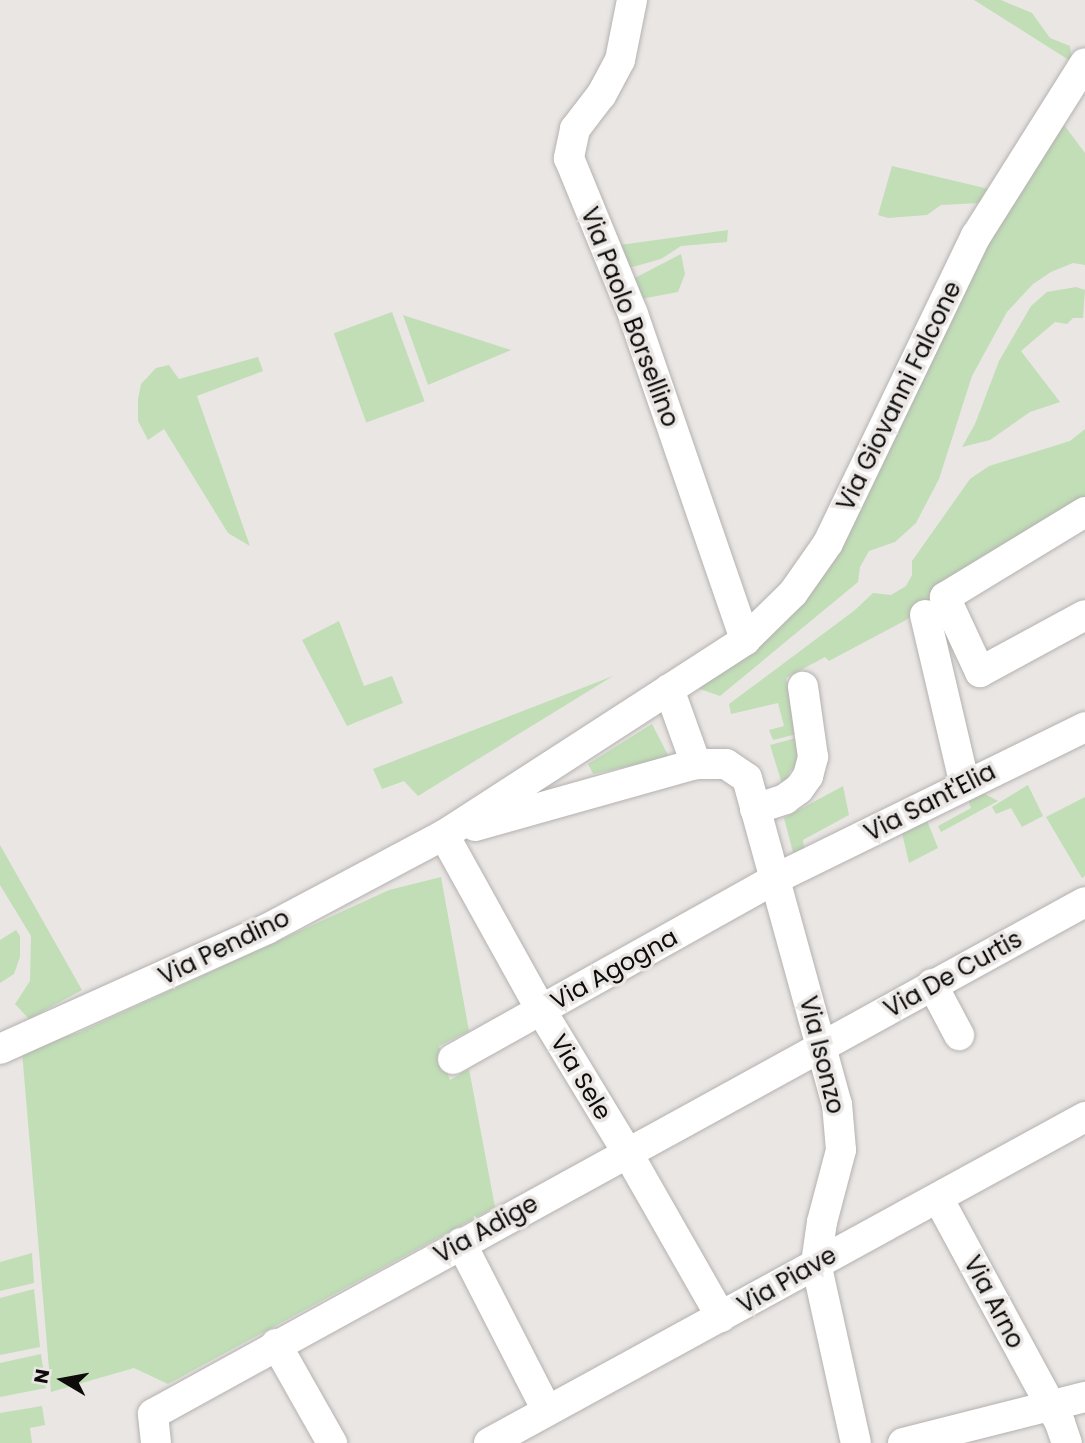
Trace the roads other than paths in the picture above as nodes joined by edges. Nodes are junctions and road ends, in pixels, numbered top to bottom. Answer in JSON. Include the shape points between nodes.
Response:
{"nodes":[{"id":1,"x":632,"y":0,"type":"edge"},
{"id":2,"x":1085,"y":63,"type":"edge"},
{"id":3,"x":1085,"y":512,"type":"edge"},
{"id":4,"x":925,"y":615,"type":"dead end"},
{"id":5,"x":1085,"y":615,"type":"edge"},
{"id":6,"x":745,"y":640,"type":"junction"},
{"id":7,"x":803,"y":687,"type":"dead end"},
{"id":8,"x":669,"y":690,"type":"junction"},
{"id":9,"x":1083,"y":732,"type":"edge"},
{"id":10,"x":695,"y":764,"type":"junction"},
{"id":11,"x":726,"y":764,"type":"joint"},
{"id":12,"x":965,"y":785,"type":"junction"},
{"id":13,"x":755,"y":809,"type":"junction"},
{"id":14,"x":444,"y":835,"type":"junction"},
{"id":15,"x":775,"y":879,"type":"junction"},
{"id":16,"x":1085,"y":902,"type":"edge"},
{"id":17,"x":932,"y":984,"type":"junction"},
{"id":18,"x":541,"y":1010,"type":"junction"},
{"id":19,"x":958,"y":1035,"type":"dead end"},
{"id":20,"x":822,"y":1048,"type":"junction"},
{"id":21,"x":0,"y":1049,"type":"edge"},
{"id":22,"x":453,"y":1059,"type":"dead end"},
{"id":23,"x":1085,"y":1117,"type":"edge"},
{"id":24,"x":627,"y":1152,"type":"junction"},
{"id":25,"x":938,"y":1198,"type":"junction"},
{"id":26,"x":461,"y":1242,"type":"junction"},
{"id":27,"x":816,"y":1264,"type":"junction"},
{"id":28,"x":721,"y":1317,"type":"junction"},
{"id":29,"x":276,"y":1344,"type":"junction"},
{"id":30,"x":1085,"y":1397,"type":"edge"},
{"id":31,"x":1049,"y":1406,"type":"junction"},
{"id":32,"x":547,"y":1410,"type":"junction"},
{"id":33,"x":156,"y":1443,"type":"edge"},
{"id":34,"x":332,"y":1443,"type":"edge"},
{"id":35,"x":489,"y":1443,"type":"edge"},
{"id":36,"x":856,"y":1443,"type":"edge"},
{"id":37,"x":903,"y":1443,"type":"edge"},
{"id":38,"x":1067,"y":1443,"type":"edge"}],
"edges":[{"from":1,"to":6,"type":"street","name":"Via Paolo Borsellino","via":[[620,60],[575,129],[569,158],[633,314]]},
{"from":2,"to":6,"type":"street","name":"Via Giovanni Falcone","via":[[976,236],[828,543],[793,593]]},
{"from":3,"to":5,"type":"street","via":[[945,597],[980,672]]},
{"from":4,"to":12,"type":"street"},
{"from":6,"to":8,"type":"street","name":"Via Giovanni Falcone"},
{"from":7,"to":13,"type":"street","via":[[813,757],[808,776],[785,799]]},
{"from":8,"to":10,"type":"street"},
{"from":8,"to":14,"type":"street","name":"Via Pendino"},
{"from":9,"to":12,"type":"street","name":"Via Sant'Elia"},
{"from":10,"to":11,"type":"street","name":"Via Pendino"},
{"from":10,"to":14,"type":"street","name":"Via Pendino"},
{"from":11,"to":13,"type":"street","name":"Via Isonzo","via":[[747,778]]},
{"from":12,"to":15,"type":"street","name":"Via Sant'Elia"},
{"from":13,"to":15,"type":"street","name":"Via Isonzo"},
{"from":14,"to":18,"type":"street","name":"Via Sele"},
{"from":14,"to":21,"type":"street","name":"Via Pendino","via":[[267,929]]},
{"from":15,"to":18,"type":"street","name":"Via Agogna"},
{"from":15,"to":20,"type":"street","name":"Via Isonzo"},
{"from":16,"to":17,"type":"street","name":"Via De Curtis"},
{"from":17,"to":19,"type":"street"},
{"from":17,"to":20,"type":"street","name":"Via De Curtis"},
{"from":18,"to":22,"type":"street","name":"Via Agogna"},
{"from":18,"to":24,"type":"street","name":"Via Sele"},
{"from":20,"to":24,"type":"street","name":"Via Adige"},
{"from":20,"to":27,"type":"street","name":"Via Isonzo","via":[[837,1104],[841,1150]]},
{"from":23,"to":25,"type":"street","name":"Via Piave"},
{"from":24,"to":26,"type":"street","name":"Via Adige"},
{"from":24,"to":28,"type":"street","name":"Via Sele"},
{"from":25,"to":27,"type":"street","name":"Via Piave"},
{"from":25,"to":31,"type":"street","name":"Via Arno"},
{"from":26,"to":29,"type":"street","name":"Via Adige"},
{"from":26,"to":32,"type":"street"},
{"from":27,"to":28,"type":"street","name":"Via Piave"},
{"from":27,"to":36,"type":"street","name":"Via Isonzo"},
{"from":28,"to":32,"type":"street","name":"Via Piave"},
{"from":29,"to":33,"type":"street","name":"Via Adige","via":[[153,1414]]},
{"from":29,"to":34,"type":"street"},
{"from":30,"to":31,"type":"street"},
{"from":31,"to":37,"type":"street"},
{"from":31,"to":38,"type":"street","name":"Via Arno"},
{"from":32,"to":35,"type":"street","name":"Via Piave"}]}
